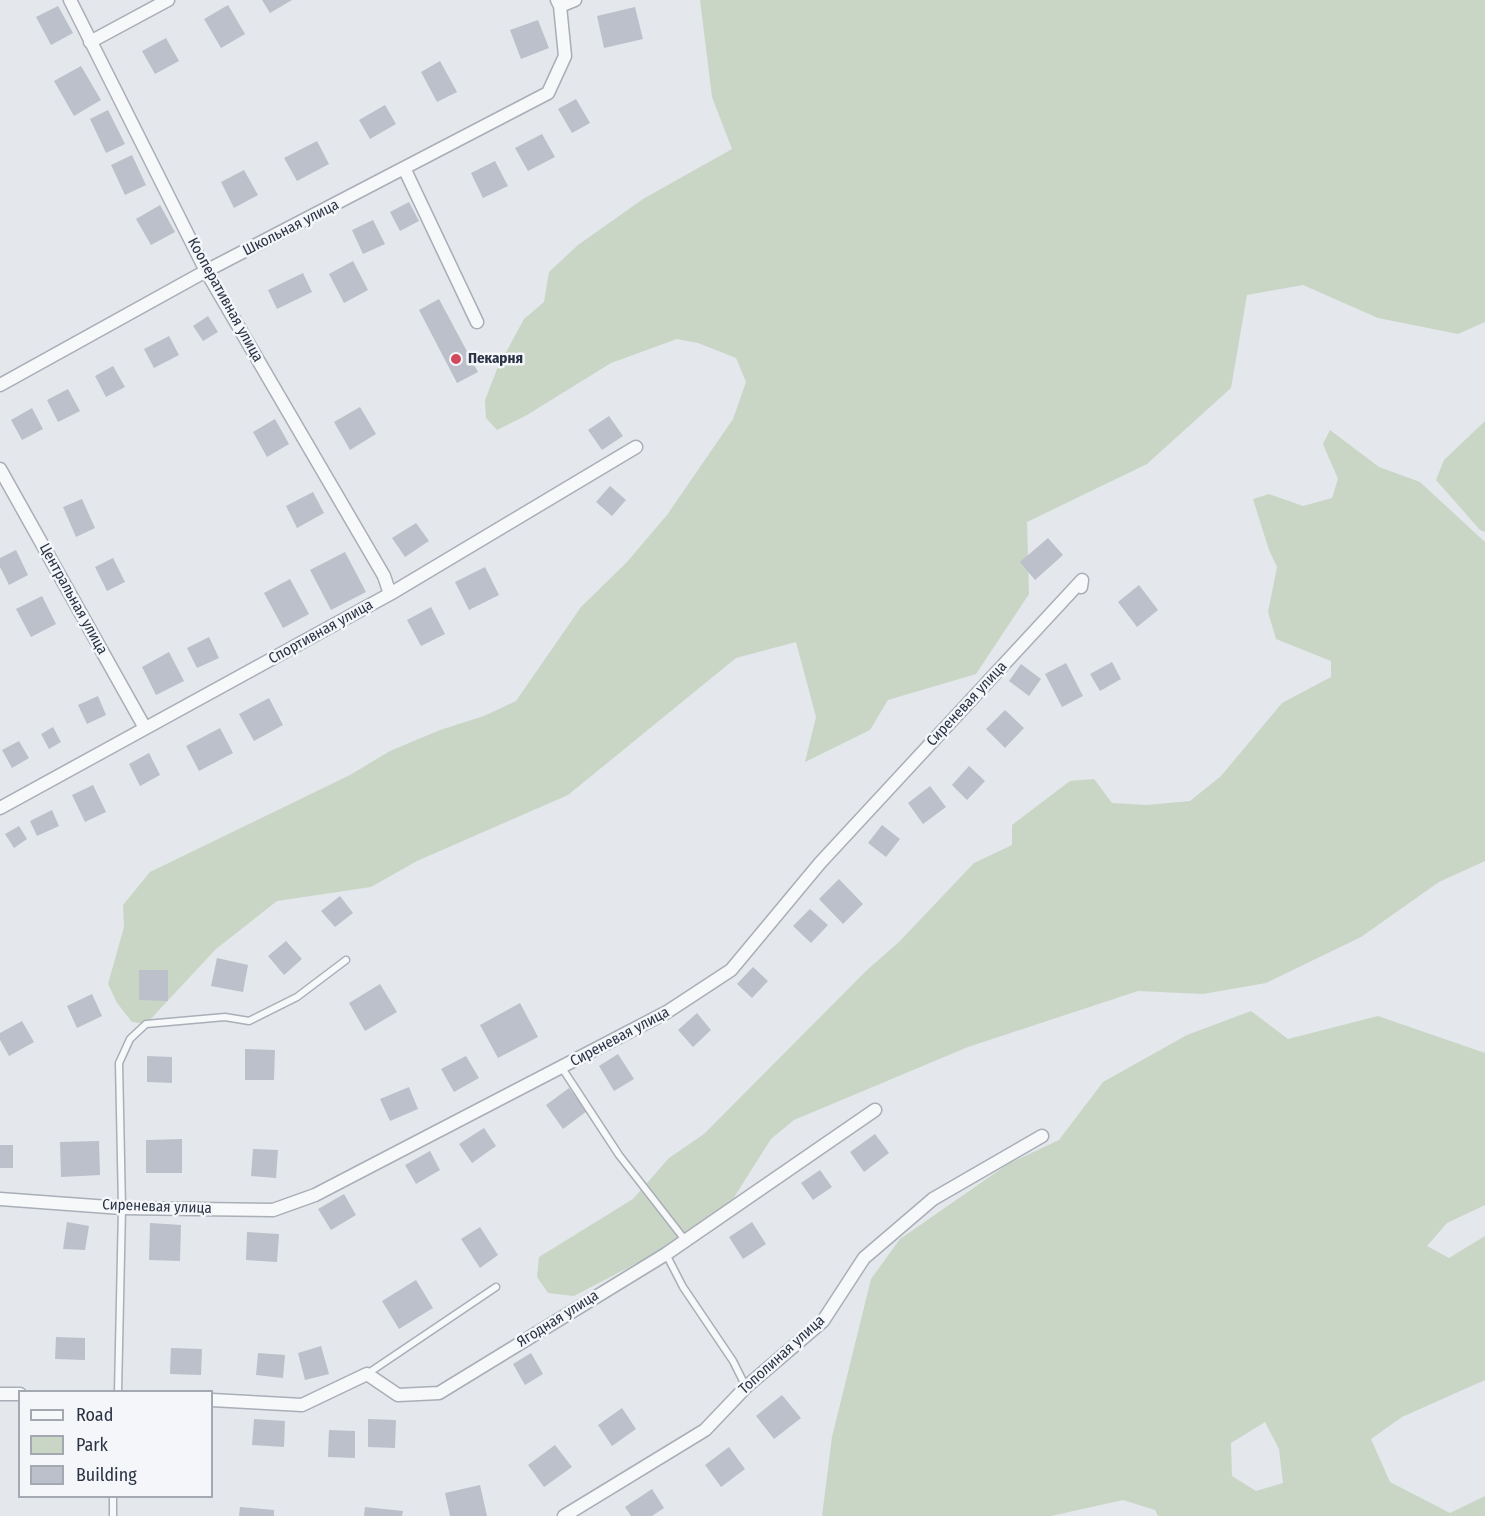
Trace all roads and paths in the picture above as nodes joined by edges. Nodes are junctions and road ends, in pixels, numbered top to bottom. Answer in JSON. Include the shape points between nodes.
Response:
{"nodes":[{"id":1,"x":70,"y":0,"type":"edge"},
{"id":2,"x":168,"y":0,"type":"edge"},
{"id":3,"x":575,"y":0,"type":"edge"},
{"id":4,"x":558,"y":3,"type":"edge"},
{"id":5,"x":90,"y":42,"type":"junction"},
{"id":6,"x":405,"y":171,"type":"junction"},
{"id":7,"x":207,"y":271,"type":"junction"},
{"id":8,"x":477,"y":322,"type":"dead end"},
{"id":9,"x":0,"y":385,"type":"edge"},
{"id":10,"x":636,"y":447,"type":"dead end"},
{"id":11,"x":0,"y":469,"type":"edge"},
{"id":12,"x":1081,"y":587,"type":"dead end"},
{"id":13,"x":390,"y":594,"type":"junction"},
{"id":14,"x":145,"y":728,"type":"junction"},
{"id":15,"x":0,"y":807,"type":"edge"},
{"id":16,"x":346,"y":960,"type":"dead end"},
{"id":17,"x":562,"y":1068,"type":"junction"},
{"id":18,"x":875,"y":1110,"type":"dead end"},
{"id":19,"x":1042,"y":1136,"type":"dead end"},
{"id":20,"x":0,"y":1199,"type":"edge"},
{"id":21,"x":122,"y":1208,"type":"junction"},
{"id":22,"x":685,"y":1240,"type":"junction"},
{"id":23,"x":666,"y":1254,"type":"junction"},
{"id":24,"x":496,"y":1287,"type":"dead end"},
{"id":25,"x":367,"y":1374,"type":"junction"},
{"id":26,"x":746,"y":1387,"type":"junction"},
{"id":27,"x":118,"y":1390,"type":"edge"},
{"id":28,"x":0,"y":1394,"type":"edge"},
{"id":29,"x":18,"y":1394,"type":"edge"},
{"id":30,"x":213,"y":1400,"type":"edge"},
{"id":31,"x":113,"y":1498,"type":"edge"},
{"id":32,"x":113,"y":1516,"type":"edge"},
{"id":33,"x":564,"y":1516,"type":"edge"}],
"edges":[{"from":1,"to":5,"type":"street","name":"Кооперативная улица"},
{"from":2,"to":5,"type":"street"},
{"from":3,"to":4,"type":"street"},
{"from":4,"to":6,"type":"street","name":"Школьная улица","via":[[565,56],[548,93]]},
{"from":5,"to":7,"type":"street","name":"Кооперативная улица"},
{"from":6,"to":7,"type":"street","name":"Школьная улица"},
{"from":6,"to":8,"type":"street"},
{"from":7,"to":9,"type":"street","name":"Школьная улица"},
{"from":7,"to":13,"type":"street","name":"Кооперативная улица","via":[[384,576]]},
{"from":10,"to":13,"type":"street","name":"Спортивная улица"},
{"from":11,"to":14,"type":"street","name":"Центральная улица"},
{"from":12,"to":17,"type":"street","name":"Сиреневая улица","via":[[1082,580],[820,863],[731,970],[667,1012]]},
{"from":13,"to":14,"type":"street","name":"Спортивная улица"},
{"from":14,"to":15,"type":"street","name":"Спортивная улица"},
{"from":16,"to":21,"type":"lane","via":[[297,997],[249,1021],[225,1017],[146,1024],[130,1039],[119,1063]]},
{"from":17,"to":21,"type":"street","name":"Сиреневая улица","via":[[315,1195],[273,1210]]},
{"from":17,"to":22,"type":"lane","via":[[618,1155]]},
{"from":18,"to":22,"type":"street","name":"Ягодная улица"},
{"from":19,"to":26,"type":"street","name":"Тополиная улица","via":[[933,1199],[864,1258],[823,1322]]},
{"from":20,"to":21,"type":"street","name":"Сиреневая улица"},
{"from":21,"to":27,"type":"lane"},
{"from":22,"to":23,"type":"street","name":"Ягодная улица"},
{"from":23,"to":25,"type":"street","name":"Ягодная улица","via":[[439,1393],[398,1395]]},
{"from":23,"to":26,"type":"lane"},
{"from":24,"to":25,"type":"lane"},
{"from":25,"to":30,"type":"street","via":[[302,1405]]},
{"from":26,"to":33,"type":"street","name":"Тополиная улица","via":[[705,1430]]},
{"from":28,"to":29,"type":"street"},
{"from":31,"to":32,"type":"lane"}]}
